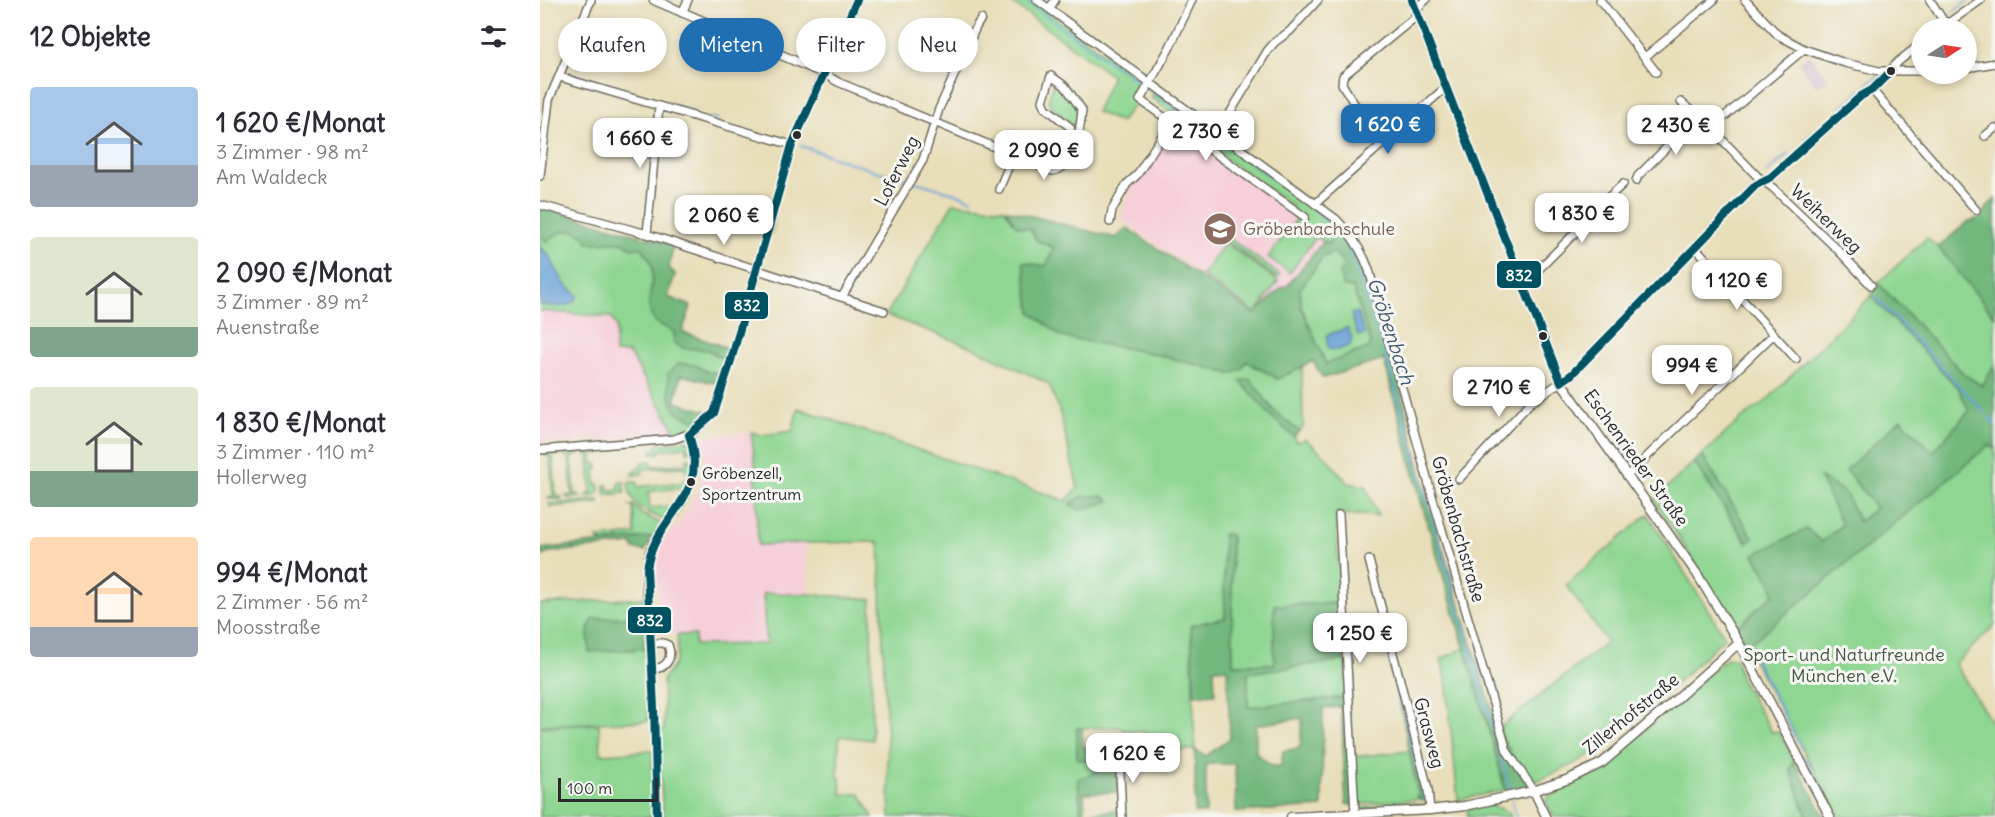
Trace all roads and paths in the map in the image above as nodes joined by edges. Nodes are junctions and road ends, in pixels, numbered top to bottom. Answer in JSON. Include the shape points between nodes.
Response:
{"nodes":[{"id":1,"x":591,"y":0,"type":"edge"},
{"id":2,"x":654,"y":0,"type":"edge"},
{"id":3,"x":688,"y":0,"type":"edge"},
{"id":4,"x":857,"y":0,"type":"edge"},
{"id":5,"x":1037,"y":0,"type":"edge"},
{"id":6,"x":1055,"y":0,"type":"edge"},
{"id":7,"x":1192,"y":0,"type":"edge"},
{"id":8,"x":1318,"y":0,"type":"edge"},
{"id":9,"x":1412,"y":0,"type":"edge"},
{"id":10,"x":1426,"y":0,"type":"edge"},
{"id":11,"x":1600,"y":0,"type":"edge"},
{"id":12,"x":1714,"y":0,"type":"edge"},
{"id":13,"x":1745,"y":0,"type":"edge"},
{"id":14,"x":1930,"y":0,"type":"edge"},
{"id":15,"x":1981,"y":0,"type":"edge"},
{"id":16,"x":1049,"y":9,"type":"junction"},
{"id":17,"x":1417,"y":10,"type":"junction"},
{"id":18,"x":682,"y":13,"type":"junction"},
{"id":19,"x":1939,"y":18,"type":"edge"},
{"id":20,"x":1956,"y":18,"type":"edge"},
{"id":21,"x":981,"y":19,"type":"dead end"},
{"id":22,"x":1804,"y":49,"type":"junction"},
{"id":23,"x":1911,"y":52,"type":"edge"},
{"id":24,"x":1645,"y":57,"type":"junction"},
{"id":25,"x":1995,"y":63,"type":"edge"},
{"id":26,"x":1977,"y":66,"type":"edge"},
{"id":27,"x":1890,"y":71,"type":"junction"},
{"id":28,"x":1911,"y":71,"type":"edge"},
{"id":29,"x":1656,"y":72,"type":"dead end"},
{"id":30,"x":823,"y":73,"type":"junction"},
{"id":31,"x":560,"y":76,"type":"junction"},
{"id":32,"x":1446,"y":87,"type":"junction"},
{"id":33,"x":1146,"y":89,"type":"junction"},
{"id":34,"x":1872,"y":90,"type":"junction"},
{"id":35,"x":1681,"y":102,"type":"dead end"},
{"id":36,"x":659,"y":107,"type":"junction"},
{"id":37,"x":1697,"y":117,"type":"junction"},
{"id":38,"x":1171,"y":122,"type":"junction"},
{"id":39,"x":935,"y":123,"type":"junction"},
{"id":40,"x":1711,"y":128,"type":"junction"},
{"id":41,"x":1995,"y":128,"type":"edge"},
{"id":42,"x":1218,"y":133,"type":"junction"},
{"id":43,"x":1985,"y":136,"type":"dead end"},
{"id":44,"x":792,"y":145,"type":"junction"},
{"id":45,"x":1076,"y":145,"type":"junction"},
{"id":46,"x":1380,"y":145,"type":"junction"},
{"id":47,"x":1013,"y":156,"type":"junction"},
{"id":48,"x":540,"y":176,"type":"edge"},
{"id":49,"x":1636,"y":181,"type":"dead end"},
{"id":50,"x":1763,"y":181,"type":"junction"},
{"id":51,"x":1623,"y":184,"type":"dead end"},
{"id":52,"x":999,"y":189,"type":"dead end"},
{"id":53,"x":1315,"y":204,"type":"junction"},
{"id":54,"x":540,"y":205,"type":"edge"},
{"id":55,"x":1976,"y":210,"type":"dead end"},
{"id":56,"x":1305,"y":217,"type":"dead end"},
{"id":57,"x":1110,"y":222,"type":"dead end"},
{"id":58,"x":647,"y":234,"type":"junction"},
{"id":59,"x":1696,"y":248,"type":"junction"},
{"id":60,"x":756,"y":269,"type":"junction"},
{"id":61,"x":1523,"y":285,"type":"junction"},
{"id":62,"x":1870,"y":285,"type":"dead end"},
{"id":63,"x":842,"y":297,"type":"junction"},
{"id":64,"x":884,"y":311,"type":"dead end"},
{"id":65,"x":1774,"y":334,"type":"junction"},
{"id":66,"x":1796,"y":359,"type":"dead end"},
{"id":67,"x":1561,"y":382,"type":"junction"},
{"id":68,"x":689,"y":435,"type":"junction"},
{"id":69,"x":540,"y":450,"type":"edge"},
{"id":70,"x":1627,"y":476,"type":"junction"},
{"id":71,"x":1459,"y":479,"type":"dead end"},
{"id":72,"x":1339,"y":515,"type":"dead end"},
{"id":73,"x":1369,"y":560,"type":"dead end"},
{"id":74,"x":651,"y":643,"type":"junction"},
{"id":75,"x":1739,"y":643,"type":"junction"},
{"id":76,"x":653,"y":669,"type":"junction"},
{"id":77,"x":1119,"y":752,"type":"dead end"},
{"id":78,"x":1533,"y":791,"type":"junction"},
{"id":79,"x":1430,"y":810,"type":"junction"},
{"id":80,"x":1355,"y":813,"type":"junction"},
{"id":81,"x":657,"y":817,"type":"edge"},
{"id":82,"x":1122,"y":817,"type":"edge"},
{"id":83,"x":1291,"y":817,"type":"edge"},
{"id":84,"x":1546,"y":817,"type":"edge"},
{"id":85,"x":1830,"y":817,"type":"edge"}],
"edges":[{"from":1,"to":31,"type":"street"},
{"from":2,"to":18,"type":"street"},
{"from":3,"to":18,"type":"street"},
{"from":4,"to":30,"type":"street"},
{"from":5,"to":16,"type":"street","name":"Gröbenbachstraße"},
{"from":6,"to":16,"type":"street"},
{"from":7,"to":33,"type":"street"},
{"from":8,"to":42,"type":"street","via":[[1268,50]]},
{"from":9,"to":17,"type":"street","name":"Eschenrieder Straße"},
{"from":10,"to":17,"type":"street"},
{"from":11,"to":24,"type":"street"},
{"from":12,"to":24,"type":"street"},
{"from":13,"to":22,"type":"street","via":[[1778,35]]},
{"from":14,"to":19,"type":"street"},
{"from":15,"to":20,"type":"street"},
{"from":16,"to":33,"type":"street","name":"Gröbenbachstraße"},
{"from":17,"to":32,"type":"street","name":"Eschenrieder Straße"},
{"from":17,"to":46,"type":"street","via":[[1413,19],[1343,76],[1342,84]]},
{"from":18,"to":30,"type":"street"},
{"from":21,"to":39,"type":"street","name":"Loferweg"},
{"from":22,"to":27,"type":"street","via":[[1845,63]]},
{"from":22,"to":40,"type":"street"},
{"from":23,"to":27,"type":"street"},
{"from":24,"to":29,"type":"street"},
{"from":25,"to":26,"type":"street"},
{"from":27,"to":28,"type":"street"},
{"from":27,"to":34,"type":"street"},
{"from":30,"to":39,"type":"street"},
{"from":30,"to":44,"type":"street"},
{"from":31,"to":36,"type":"street"},
{"from":31,"to":48,"type":"street","via":[[549,100]]},
{"from":32,"to":46,"type":"street"},
{"from":32,"to":61,"type":"street","name":"Eschenrieder Straße"},
{"from":33,"to":38,"type":"street","via":[[1140,100]]},
{"from":33,"to":42,"type":"street","name":"Gröbenbachstraße"},
{"from":34,"to":50,"type":"street"},
{"from":34,"to":55,"type":"street"},
{"from":35,"to":37,"type":"street","name":"Weiherweg"},
{"from":36,"to":44,"type":"street"},
{"from":36,"to":58,"type":"street"},
{"from":37,"to":40,"type":"street","name":"Weiherweg"},
{"from":37,"to":49,"type":"street"},
{"from":38,"to":56,"type":"street"},
{"from":38,"to":57,"type":"street","via":[[1127,184],[1112,210]]},
{"from":39,"to":47,"type":"street"},
{"from":39,"to":63,"type":"street","name":"Loferweg","via":[[919,168]]},
{"from":40,"to":50,"type":"street","name":"Weiherweg"},
{"from":41,"to":43,"type":"street"},
{"from":42,"to":53,"type":"street","name":"Gröbenbachstraße"},
{"from":44,"to":60,"type":"street"},
{"from":45,"to":45,"type":"street","via":[[1082,110],[1065,86],[1051,76],[1043,101],[1070,127]]},
{"from":45,"to":47,"type":"street","via":[[1066,166],[1059,171]]},
{"from":46,"to":53,"type":"street"},
{"from":47,"to":52,"type":"street"},
{"from":50,"to":59,"type":"street"},
{"from":50,"to":62,"type":"street","name":"Weiherweg"},
{"from":51,"to":61,"type":"street"},
{"from":53,"to":78,"type":"street","name":"Gröbenbachstraße","via":[[1350,233],[1364,255],[1504,743]]},
{"from":54,"to":58,"type":"street"},
{"from":58,"to":60,"type":"street"},
{"from":59,"to":65,"type":"street"},
{"from":59,"to":67,"type":"street"},
{"from":60,"to":63,"type":"street"},
{"from":60,"to":68,"type":"street","via":[[714,413]]},
{"from":61,"to":67,"type":"street","name":"Eschenrieder Straße"},
{"from":63,"to":64,"type":"street"},
{"from":65,"to":66,"type":"street"},
{"from":65,"to":70,"type":"street"},
{"from":67,"to":70,"type":"street","name":"Eschenrieder Straße"},
{"from":67,"to":71,"type":"street","via":[[1529,404]]},
{"from":68,"to":69,"type":"street"},
{"from":68,"to":74,"type":"street","via":[[694,447],[691,486],[648,555],[645,575]]},
{"from":70,"to":75,"type":"street","name":"Eschenrieder Straße","via":[[1697,574]]},
{"from":72,"to":80,"type":"street"},
{"from":73,"to":79,"type":"street","name":"Grasweg","via":[[1428,789]]},
{"from":74,"to":76,"type":"street"},
{"from":74,"to":76,"type":"street","via":[[668,645],[671,652],[666,664]]},
{"from":75,"to":78,"type":"street","name":"Zillerhofstraße","via":[[1602,763]]},
{"from":75,"to":85,"type":"street","name":"Eschenrieder Straße"},
{"from":76,"to":81,"type":"street"},
{"from":77,"to":82,"type":"street"},
{"from":78,"to":79,"type":"street","name":"Zillerhofstraße"},
{"from":78,"to":84,"type":"street","name":"Gröbenbachstraße"},
{"from":79,"to":80,"type":"street","name":"Zillerhofstraße"},
{"from":80,"to":83,"type":"street","name":"Zillerhofstraße"}]}
